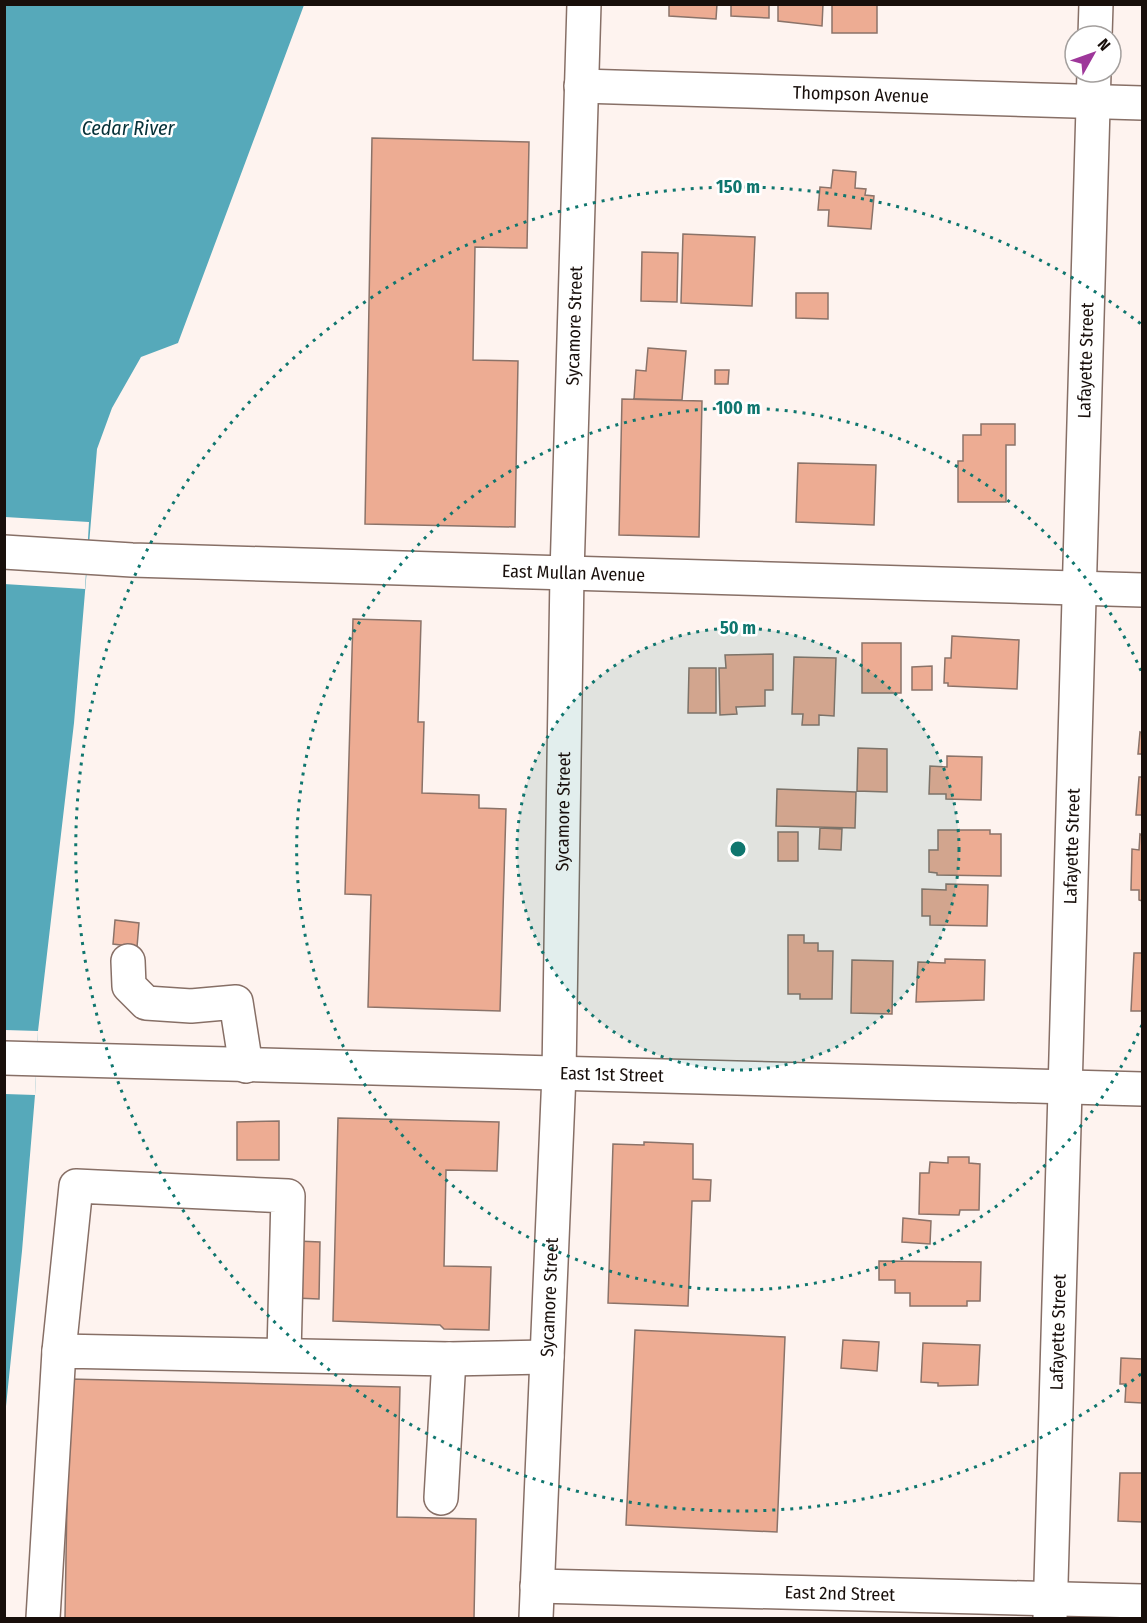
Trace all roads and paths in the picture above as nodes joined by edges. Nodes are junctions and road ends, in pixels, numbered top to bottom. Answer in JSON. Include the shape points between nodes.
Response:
{"nodes":[{"id":1,"x":584,"y":4,"type":"edge"},
{"id":2,"x":1096,"y":4,"type":"edge"},
{"id":3,"x":1095,"y":24,"type":"edge"},
{"id":4,"x":581,"y":86,"type":"junction"},
{"id":5,"x":1094,"y":87,"type":"edge"},
{"id":6,"x":1143,"y":103,"type":"edge"},
{"id":7,"x":4,"y":552,"type":"edge"},
{"id":8,"x":567,"y":574,"type":"junction"},
{"id":9,"x":1079,"y":588,"type":"junction"},
{"id":10,"x":1143,"y":590,"type":"edge"},
{"id":11,"x":128,"y":961,"type":"dead end"},
{"id":12,"x":4,"y":1058,"type":"edge"},
{"id":13,"x":246,"y":1066,"type":"junction"},
{"id":14,"x":559,"y":1074,"type":"junction"},
{"id":15,"x":1065,"y":1087,"type":"junction"},
{"id":16,"x":1143,"y":1089,"type":"edge"},
{"id":17,"x":58,"y":1351,"type":"junction"},
{"id":18,"x":284,"y":1354,"type":"junction"},
{"id":19,"x":547,"y":1357,"type":"junction"},
{"id":20,"x":449,"y":1359,"type":"junction"},
{"id":21,"x":441,"y":1498,"type":"dead end"},
{"id":22,"x":537,"y":1586,"type":"junction"},
{"id":23,"x":1143,"y":1601,"type":"edge"},
{"id":24,"x":1050,"y":1609,"type":"edge"},
{"id":25,"x":43,"y":1618,"type":"edge"},
{"id":26,"x":536,"y":1618,"type":"edge"}],
"edges":[{"from":1,"to":4,"type":"main road","name":"Sycamore Street"},
{"from":2,"to":3,"type":"main road"},
{"from":4,"to":5,"type":"main road","name":"Thompson Avenue"},
{"from":4,"to":8,"type":"main road","name":"Sycamore Street"},
{"from":5,"to":6,"type":"main road","name":"Thompson Avenue"},
{"from":5,"to":9,"type":"main road","name":"Lafayette Street"},
{"from":7,"to":8,"type":"main road","name":"East Mullan Avenue"},
{"from":8,"to":9,"type":"main road","name":"East Mullan Avenue"},
{"from":8,"to":14,"type":"main road","name":"Sycamore Street"},
{"from":9,"to":10,"type":"main road","name":"East Mullan Avenue"},
{"from":9,"to":15,"type":"main road","name":"Lafayette Street"},
{"from":11,"to":13,"type":"main road","via":[[129,986],[146,1003],[191,1006],[236,1002]]},
{"from":12,"to":13,"type":"main road","name":"East 1st Street"},
{"from":13,"to":14,"type":"main road","name":"East 1st Street"},
{"from":14,"to":15,"type":"main road","name":"East 1st Street"},
{"from":14,"to":19,"type":"main road","name":"Sycamore Street"},
{"from":15,"to":16,"type":"main road","name":"East 1st Street"},
{"from":15,"to":24,"type":"main road","name":"Lafayette Street"},
{"from":17,"to":18,"type":"main road"},
{"from":17,"to":18,"type":"main road","via":[[76,1185],[288,1196]]},
{"from":17,"to":25,"type":"main road"},
{"from":18,"to":20,"type":"main road"},
{"from":19,"to":20,"type":"main road"},
{"from":19,"to":22,"type":"main road","name":"Sycamore Street"},
{"from":20,"to":21,"type":"main road"},
{"from":22,"to":24,"type":"main road","name":"East 2nd Street"},
{"from":22,"to":26,"type":"main road","name":"Sycamore Street"},
{"from":23,"to":24,"type":"main road","name":"East 2nd Street"}]}
